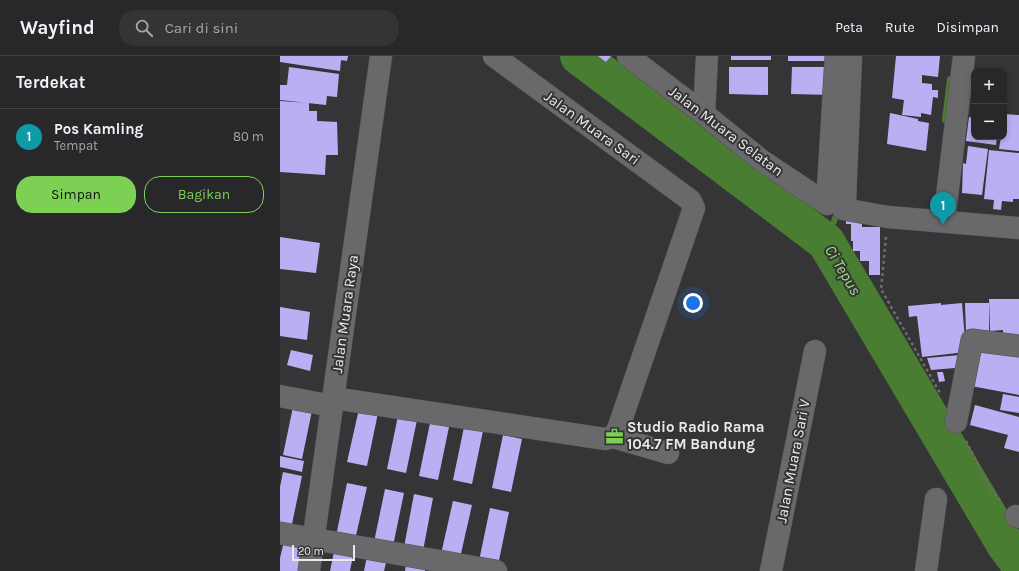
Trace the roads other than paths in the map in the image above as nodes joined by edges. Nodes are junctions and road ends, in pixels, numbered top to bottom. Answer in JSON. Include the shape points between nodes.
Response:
{"nodes":[{"id":1,"x":380,"y":56,"type":"edge"},
{"id":2,"x":494,"y":56,"type":"edge"},
{"id":3,"x":628,"y":56,"type":"edge"},
{"id":4,"x":707,"y":56,"type":"edge"},
{"id":5,"x":836,"y":56,"type":"edge"},
{"id":6,"x":851,"y":56,"type":"edge"},
{"id":7,"x":964,"y":56,"type":"edge"},
{"id":8,"x":704,"y":114,"type":"junction"},
{"id":9,"x":840,"y":202,"type":"junction"},
{"id":10,"x":944,"y":221,"type":"junction"},
{"id":11,"x":1019,"y":228,"type":"edge"},
{"id":12,"x":1019,"y":346,"type":"edge"},
{"id":13,"x":815,"y":351,"type":"dead end"},
{"id":14,"x":280,"y":396,"type":"edge"},
{"id":15,"x":332,"y":402,"type":"junction"},
{"id":16,"x":956,"y":422,"type":"road end"},
{"id":17,"x":613,"y":437,"type":"junction"},
{"id":18,"x":668,"y":453,"type":"dead end"},
{"id":19,"x":936,"y":499,"type":"dead end"},
{"id":20,"x":280,"y":533,"type":"edge"},
{"id":21,"x":314,"y":540,"type":"junction"},
{"id":22,"x":308,"y":571,"type":"edge"},
{"id":23,"x":496,"y":571,"type":"edge"},
{"id":24,"x":771,"y":571,"type":"edge"},
{"id":25,"x":926,"y":571,"type":"edge"}],
"edges":[{"from":1,"to":15,"type":"street","name":"Jalan Muara Raya"},
{"from":2,"to":17,"type":"street","name":"Jalan Muara Sari","via":[[690,200],[694,208],[618,429]]},
{"from":3,"to":8,"type":"street","name":"Jalan Muara Selatan"},
{"from":4,"to":8,"type":"street"},
{"from":5,"to":9,"type":"street"},
{"from":6,"to":9,"type":"street"},
{"from":7,"to":10,"type":"street"},
{"from":8,"to":9,"type":"street","name":"Jalan Muara Selatan","via":[[762,161]]},
{"from":9,"to":10,"type":"street","via":[[888,217]]},
{"from":10,"to":11,"type":"street"},
{"from":12,"to":16,"type":"street","via":[[972,340]]},
{"from":13,"to":24,"type":"street","name":"Jalan Muara Sari V"},
{"from":14,"to":15,"type":"street"},
{"from":15,"to":17,"type":"street","via":[[605,439]]},
{"from":15,"to":21,"type":"street","name":"Jalan Muara Raya"},
{"from":17,"to":18,"type":"street"},
{"from":19,"to":25,"type":"street"},
{"from":20,"to":21,"type":"street"},
{"from":21,"to":22,"type":"street","name":"Jalan Muara Raya"},
{"from":21,"to":23,"type":"street"}]}
